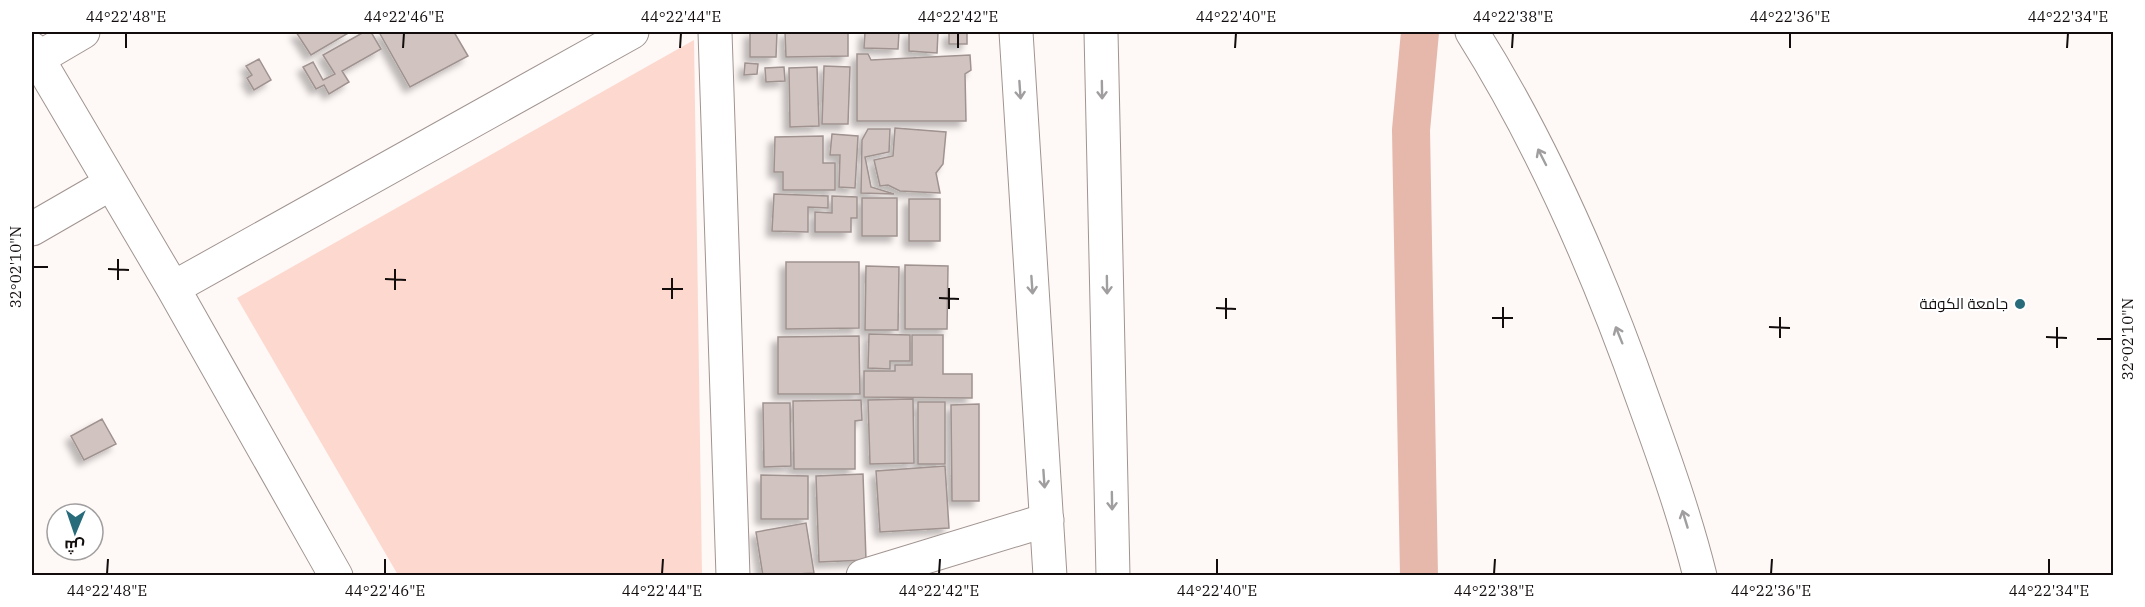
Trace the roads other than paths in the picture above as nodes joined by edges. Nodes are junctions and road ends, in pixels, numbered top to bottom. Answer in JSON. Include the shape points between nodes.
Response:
{"nodes":[{"id":1,"x":83,"y":32,"type":"edge"},
{"id":2,"x":632,"y":32,"type":"edge"},
{"id":3,"x":715,"y":32,"type":"edge"},
{"id":4,"x":1017,"y":32,"type":"edge"},
{"id":5,"x":1101,"y":32,"type":"edge"},
{"id":6,"x":1472,"y":32,"type":"edge"},
{"id":7,"x":34,"y":54,"type":"edge"},
{"id":8,"x":110,"y":184,"type":"junction"},
{"id":9,"x":32,"y":229,"type":"edge"},
{"id":10,"x":173,"y":288,"type":"junction"},
{"id":11,"x":1047,"y":520,"type":"junction"},
{"id":12,"x":336,"y":576,"type":"edge"},
{"id":13,"x":733,"y":576,"type":"edge"},
{"id":14,"x":863,"y":576,"type":"edge"},
{"id":15,"x":1050,"y":576,"type":"edge"},
{"id":16,"x":1113,"y":576,"type":"edge"},
{"id":17,"x":1700,"y":576,"type":"edge"}],
"edges":[{"from":1,"to":7,"type":"street"},
{"from":2,"to":10,"type":"street"},
{"from":3,"to":13,"type":"street"},
{"from":4,"to":11,"type":"street","one_way":true},
{"from":5,"to":16,"type":"street","one_way":true},
{"from":17,"to":6,"type":"street","one_way":true,"via":[[1686,519],[1629,359],[1567,206],[1498,73]]},
{"from":7,"to":8,"type":"street"},
{"from":8,"to":9,"type":"street"},
{"from":8,"to":10,"type":"street"},
{"from":10,"to":12,"type":"street"},
{"from":11,"to":14,"type":"street"},
{"from":11,"to":15,"type":"street"}]}
